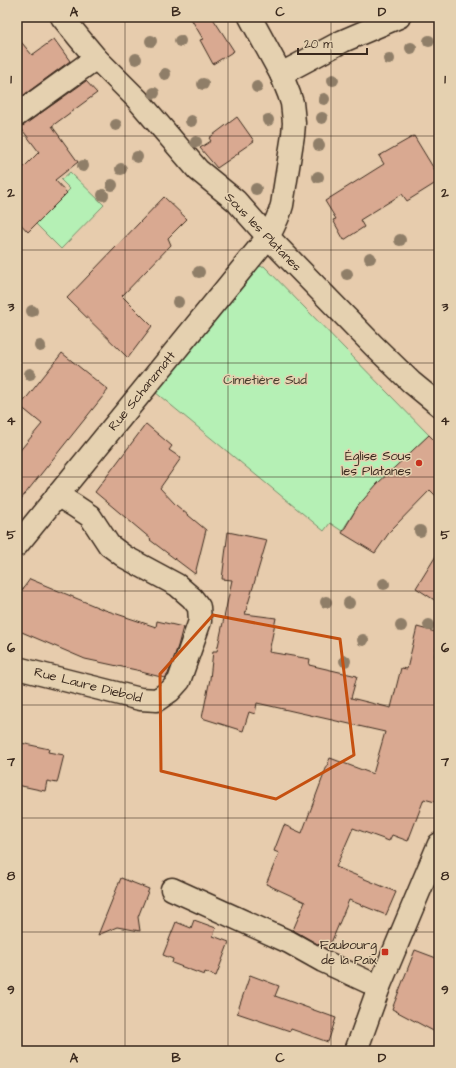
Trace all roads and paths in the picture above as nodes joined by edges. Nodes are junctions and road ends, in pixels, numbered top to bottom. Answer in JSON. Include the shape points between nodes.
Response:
{"nodes":[{"id":1,"x":62,"y":17,"type":"edge"},
{"id":2,"x":250,"y":17,"type":"edge"},
{"id":3,"x":399,"y":17,"type":"edge"},
{"id":4,"x":96,"y":58,"type":"junction"},
{"id":5,"x":281,"y":74,"type":"junction"},
{"id":6,"x":17,"y":115,"type":"edge"},
{"id":7,"x":268,"y":237,"type":"junction"},
{"id":8,"x":439,"y":404,"type":"edge"},
{"id":9,"x":57,"y":495,"type":"junction"},
{"id":10,"x":17,"y":545,"type":"edge"},
{"id":11,"x":17,"y":668,"type":"edge"},
{"id":12,"x":439,"y":844,"type":"edge"},
{"id":13,"x":431,"y":887,"type":"edge"},
{"id":14,"x":172,"y":889,"type":"dead end"},
{"id":15,"x":379,"y":987,"type":"junction"},
{"id":16,"x":356,"y":1051,"type":"edge"}],
"edges":[{"from":1,"to":4,"type":"street","name":"Sous les Platanes"},
{"from":2,"to":5,"type":"street","name":"Rue Schanzmatt"},
{"from":3,"to":5,"type":"street","via":[[343,41]]},
{"from":4,"to":6,"type":"street"},
{"from":4,"to":7,"type":"street","name":"Sous les Platanes","via":[[137,99],[198,170],[236,201]]},
{"from":5,"to":7,"type":"street","name":"Rue Schanzmatt","via":[[292,103],[294,123],[280,215]]},
{"from":7,"to":8,"type":"street","name":"Sous les Platanes","via":[[394,366]]},
{"from":7,"to":9,"type":"street","name":"Rue Schanzmatt"},
{"from":9,"to":10,"type":"street","name":"Rue Schanzmatt"},
{"from":9,"to":11,"type":"street","name":"Rue Laure Diebold","via":[[90,516],[109,545],[125,557],[177,585],[192,598],[199,607],[200,621],[179,681],[170,692],[157,700],[140,700]]},
{"from":12,"to":13,"type":"street"},
{"from":13,"to":15,"type":"street"},
{"from":14,"to":15,"type":"street","via":[[289,942]]},
{"from":15,"to":16,"type":"street"}]}
